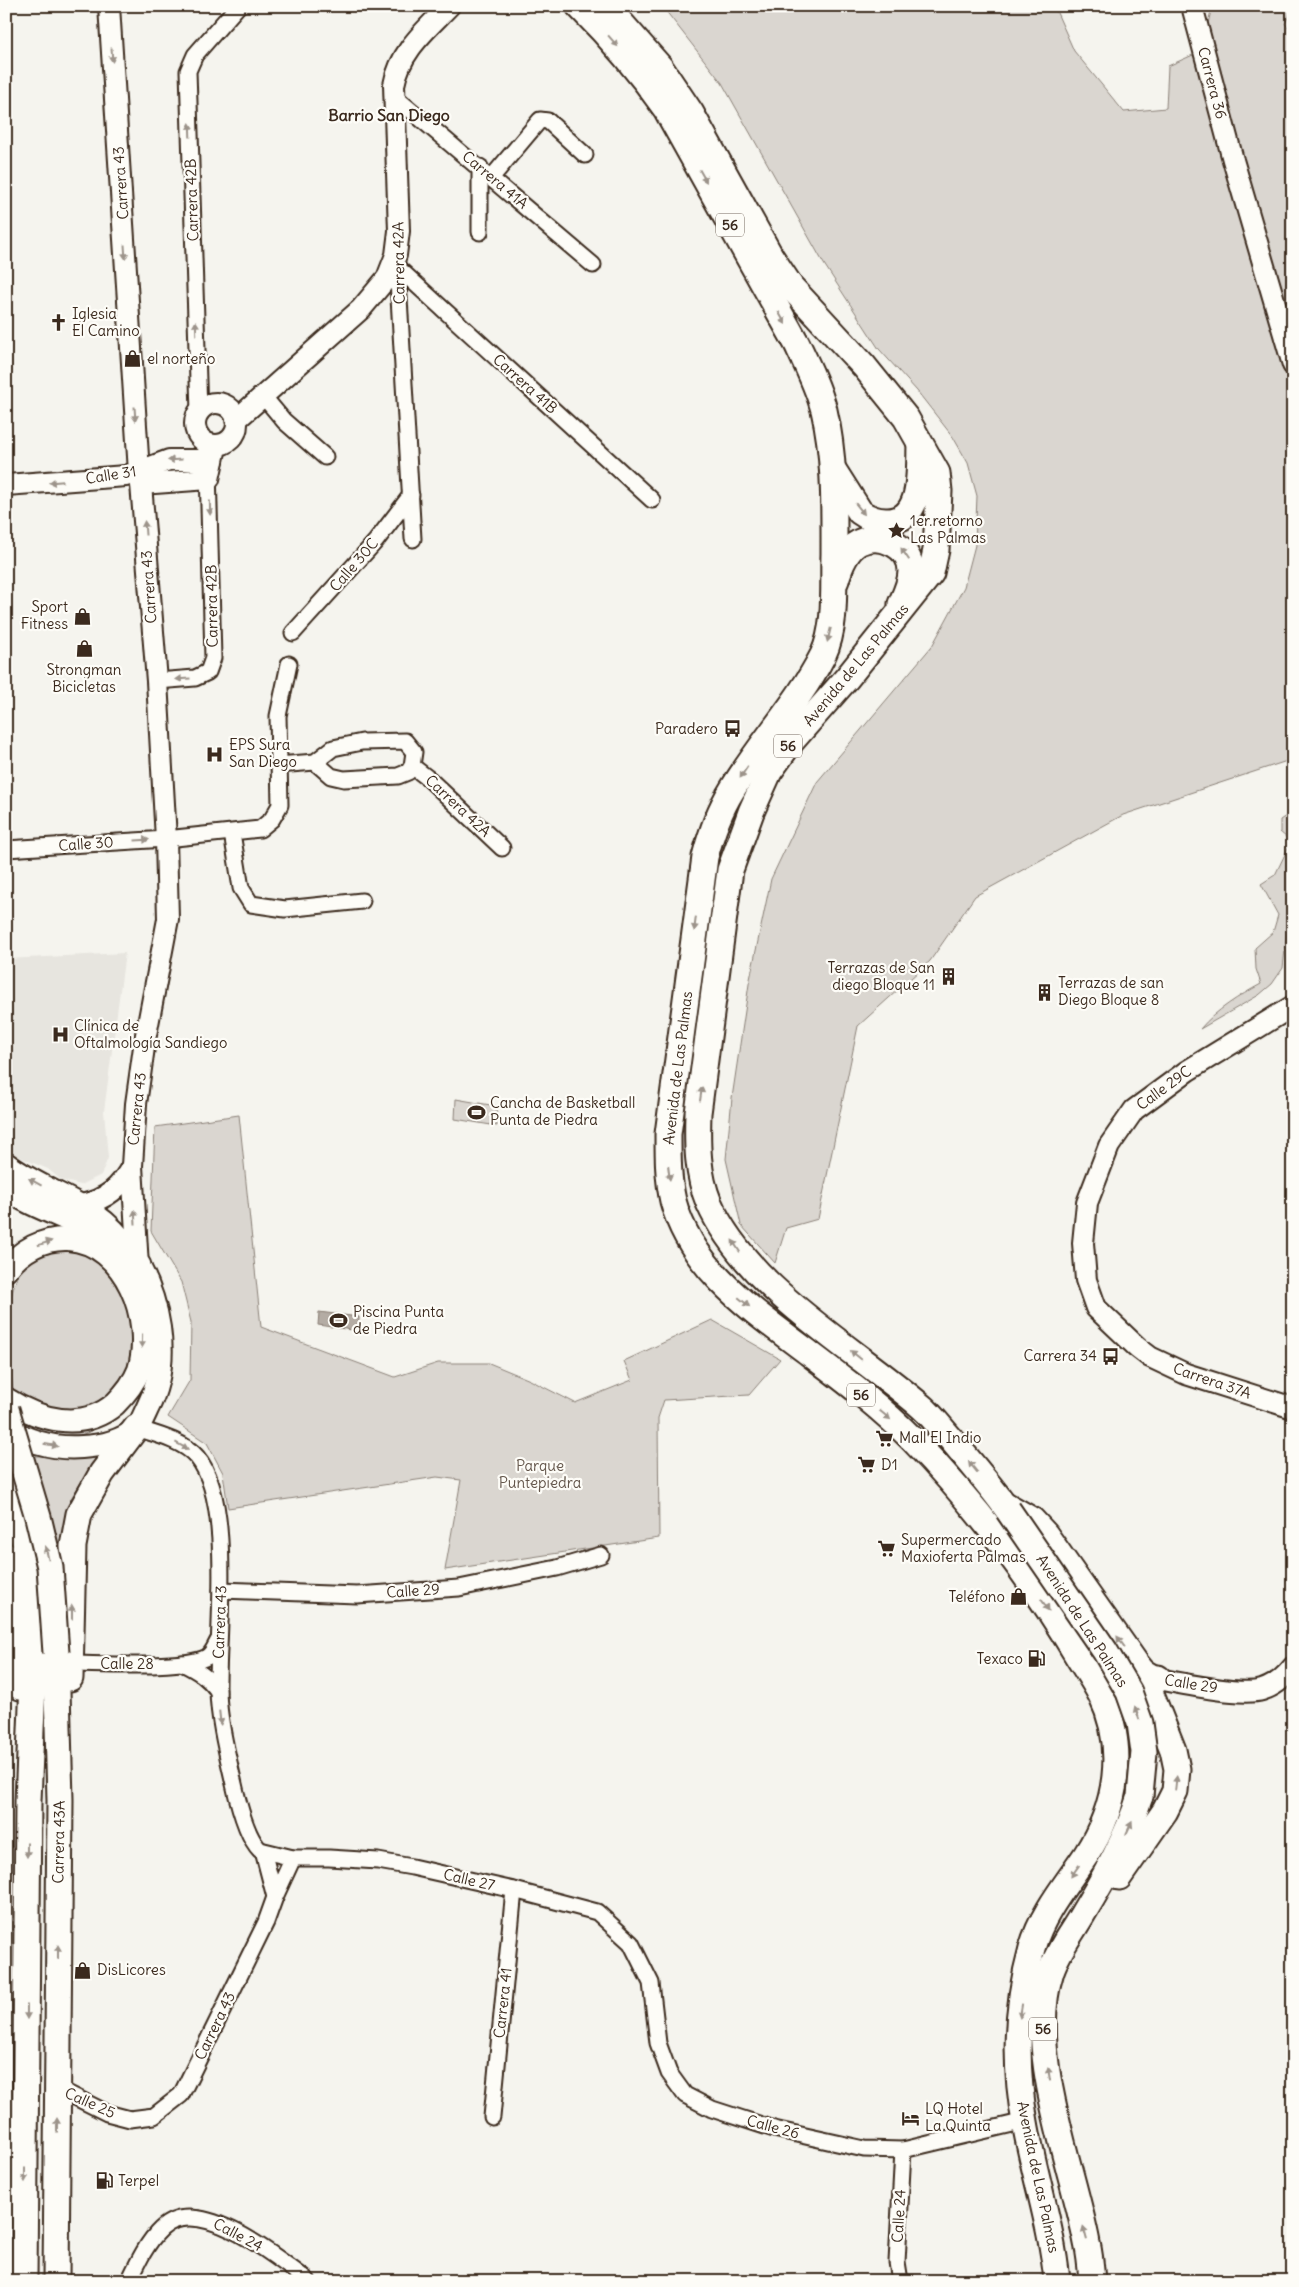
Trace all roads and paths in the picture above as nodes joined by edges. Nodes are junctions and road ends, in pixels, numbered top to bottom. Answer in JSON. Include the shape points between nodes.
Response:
{"nodes":[{"id":1,"x":109,"y":6,"type":"edge"},
{"id":2,"x":238,"y":6,"type":"edge"},
{"id":3,"x":449,"y":6,"type":"edge"},
{"id":4,"x":579,"y":6,"type":"edge"},
{"id":5,"x":606,"y":6,"type":"edge"},
{"id":6,"x":1192,"y":6,"type":"edge"},
{"id":7,"x":394,"y":96,"type":"junction"},
{"id":8,"x":585,"y":154,"type":"dead end"},
{"id":9,"x":486,"y":172,"type":"junction"},
{"id":10,"x":480,"y":232,"type":"dead end"},
{"id":11,"x":397,"y":261,"type":"junction"},
{"id":12,"x":594,"y":265,"type":"dead end"},
{"id":13,"x":1293,"y":364,"type":"edge"},
{"id":14,"x":262,"y":398,"type":"junction"},
{"id":15,"x":198,"y":412,"type":"junction"},
{"id":16,"x":233,"y":414,"type":"junction"},
{"id":17,"x":921,"y":442,"type":"junction"},
{"id":18,"x":210,"y":457,"type":"junction"},
{"id":19,"x":325,"y":457,"type":"dead end"},
{"id":20,"x":832,"y":469,"type":"junction"},
{"id":21,"x":140,"y":478,"type":"junction"},
{"id":22,"x":6,"y":486,"type":"edge"},
{"id":23,"x":411,"y":495,"type":"junction"},
{"id":24,"x":652,"y":500,"type":"dead end"},
{"id":25,"x":414,"y":538,"type":"dead end"},
{"id":26,"x":834,"y":586,"type":"junction"},
{"id":27,"x":896,"y":616,"type":"junction"},
{"id":28,"x":293,"y":633,"type":"dead end"},
{"id":29,"x":289,"y":664,"type":"dead end"},
{"id":30,"x":157,"y":681,"type":"junction"},
{"id":31,"x":315,"y":762,"type":"junction"},
{"id":32,"x":278,"y":765,"type":"junction"},
{"id":33,"x":412,"y":766,"type":"junction"},
{"id":34,"x":232,"y":833,"type":"junction"},
{"id":35,"x":166,"y":839,"type":"junction"},
{"id":36,"x":502,"y":848,"type":"dead end"},
{"id":37,"x":6,"y":849,"type":"edge"},
{"id":38,"x":362,"y":901,"type":"dead end"},
{"id":39,"x":1293,"y":1006,"type":"edge"},
{"id":40,"x":6,"y":1164,"type":"edge"},
{"id":41,"x":132,"y":1166,"type":"junction"},
{"id":42,"x":6,"y":1187,"type":"edge"},
{"id":43,"x":82,"y":1205,"type":"junction"},
{"id":44,"x":1082,"y":1244,"type":"joint"},
{"id":45,"x":138,"y":1266,"type":"junction"},
{"id":46,"x":6,"y":1270,"type":"edge"},
{"id":47,"x":6,"y":1399,"type":"edge"},
{"id":48,"x":1293,"y":1408,"type":"edge"},
{"id":49,"x":6,"y":1409,"type":"edge"},
{"id":50,"x":6,"y":1428,"type":"edge"},
{"id":51,"x":136,"y":1428,"type":"junction"},
{"id":52,"x":6,"y":1478,"type":"edge"},
{"id":53,"x":1006,"y":1507,"type":"junction"},
{"id":54,"x":601,"y":1555,"type":"dead end"},
{"id":55,"x":6,"y":1556,"type":"edge"},
{"id":56,"x":221,"y":1590,"type":"junction"},
{"id":57,"x":218,"y":1641,"type":"junction"},
{"id":58,"x":54,"y":1657,"type":"junction"},
{"id":59,"x":182,"y":1663,"type":"junction"},
{"id":60,"x":1082,"y":1664,"type":"junction"},
{"id":61,"x":1293,"y":1667,"type":"edge"},
{"id":62,"x":1156,"y":1678,"type":"junction"},
{"id":63,"x":218,"y":1691,"type":"junction"},
{"id":64,"x":1170,"y":1739,"type":"junction"},
{"id":65,"x":1117,"y":1757,"type":"junction"},
{"id":66,"x":28,"y":1801,"type":"junction"},
{"id":67,"x":263,"y":1851,"type":"junction"},
{"id":68,"x":293,"y":1858,"type":"junction"},
{"id":69,"x":514,"y":1890,"type":"junction"},
{"id":70,"x":274,"y":1897,"type":"junction"},
{"id":71,"x":631,"y":1943,"type":"joint"},
{"id":72,"x":1043,"y":2040,"type":"junction"},
{"id":73,"x":57,"y":2088,"type":"junction"},
{"id":74,"x":154,"y":2116,"type":"joint"},
{"id":75,"x":492,"y":2117,"type":"dead end"},
{"id":76,"x":1025,"y":2121,"type":"junction"},
{"id":77,"x":902,"y":2150,"type":"junction"},
{"id":78,"x":24,"y":2281,"type":"edge"},
{"id":79,"x":56,"y":2281,"type":"edge"},
{"id":80,"x":129,"y":2281,"type":"edge"},
{"id":81,"x":308,"y":2281,"type":"edge"},
{"id":82,"x":900,"y":2281,"type":"edge"},
{"id":83,"x":1057,"y":2281,"type":"edge"},
{"id":84,"x":1092,"y":2281,"type":"edge"}],
"edges":[{"from":1,"to":21,"type":"street","name":"Carrera 43","one_way":true},
{"from":15,"to":2,"type":"street","name":"Carrera 42B","one_way":true,"via":[[188,71],[195,55]]},
{"from":3,"to":7,"type":"street","name":"Carrera 42A","via":[[405,54],[396,74]]},
{"from":4,"to":20,"type":"main road","name":"Avenida de Las Palmas","number":"56","one_way":true,"via":[[643,76],[666,109],[797,344],[812,374],[824,410]]},
{"from":5,"to":17,"type":"main road","name":"Avenida de Las Palmas","number":"56","via":[[676,90],[791,287],[864,366]]},
{"from":6,"to":13,"type":"street","name":"Carrera 36"},
{"from":7,"to":9,"type":"street","name":"Carrera 41A"},
{"from":7,"to":11,"type":"street","name":"Carrera 42A","via":[[399,231]]},
{"from":8,"to":9,"type":"street","via":[[548,121],[540,120]]},
{"from":9,"to":10,"type":"street"},
{"from":9,"to":12,"type":"street","name":"Carrera 41A"},
{"from":11,"to":14,"type":"street","via":[[361,309]]},
{"from":11,"to":23,"type":"street","name":"Carrera 42A"},
{"from":11,"to":24,"type":"street","name":"Carrera 41B"},
{"from":14,"to":16,"type":"street"},
{"from":14,"to":19,"type":"street"},
{"from":15,"to":16,"type":"street","via":[[213,403],[222,404]]},
{"from":15,"to":18,"type":"street","via":[[195,426]]},
{"from":16,"to":18,"type":"street","via":[[236,426],[232,437]]},
{"from":20,"to":17,"type":"main road","one_way":true,"via":[[860,512],[873,520],[896,520],[910,511],[918,488]]},
{"from":17,"to":27,"type":"main road","name":"Avenida de Las Palmas","number":"56","via":[[937,473],[936,550],[932,573]]},
{"from":18,"to":21,"type":"street","name":"Calle 31"},
{"from":18,"to":30,"type":"street","name":"Carrera 42B","one_way":true,"via":[[213,658],[208,672],[195,678]]},
{"from":20,"to":26,"type":"main road","name":"Avenida de Las Palmas","number":"56"},
{"from":21,"to":22,"type":"street","name":"Calle 31","one_way":true,"via":[[126,476]]},
{"from":30,"to":21,"type":"street","name":"Carrera 43","one_way":true},
{"from":23,"to":25,"type":"street","name":"Carrera 42A"},
{"from":23,"to":28,"type":"street","name":"Calle 30C","via":[[376,541]]},
{"from":27,"to":26,"type":"main road","one_way":true,"via":[[910,583],[911,572],[906,552],[900,546],[879,540],[860,542],[840,565]]},
{"from":26,"to":60,"type":"main road","name":"Avenida de Las Palmas","number":"56","one_way":true,"via":[[833,616],[824,653],[798,698],[731,791],[705,857],[668,1134],[674,1204],[690,1240],[712,1273],[886,1415],[957,1488],[1018,1565]]},
{"from":53,"to":27,"type":"main road","name":"Avenida de Las Palmas","number":"56","one_way":true,"via":[[924,1409],[789,1301],[746,1262],[720,1224],[699,1168],[698,1113],[730,870],[744,830],[769,772]]},
{"from":29,"to":32,"type":"street","name":"Calle 30","via":[[278,716]]},
{"from":30,"to":35,"type":"street","name":"Carrera 43"},
{"from":31,"to":32,"type":"street","name":"Carrera 42A"},
{"from":31,"to":33,"type":"street","name":"Carrera 42A","via":[[331,776],[344,779],[398,776],[408,772]]},
{"from":31,"to":33,"type":"street","name":"Carrera 42A","via":[[339,747],[399,740],[411,746],[414,752]]},
{"from":32,"to":34,"type":"street","name":"Calle 30","via":[[280,805],[272,819],[260,829]]},
{"from":33,"to":36,"type":"street","name":"Carrera 42A","via":[[429,778]]},
{"from":34,"to":35,"type":"street","name":"Calle 30"},
{"from":34,"to":38,"type":"street","via":[[241,888],[250,904],[285,910]]},
{"from":37,"to":35,"type":"street","name":"Calle 30","one_way":true},
{"from":35,"to":41,"type":"street","name":"Carrera 43","via":[[168,919],[136,1104]]},
{"from":39,"to":44,"type":"street","name":"Calle 29C","via":[[1187,1070],[1134,1110],[1109,1146],[1087,1203]]},
{"from":43,"to":40,"type":"main road","one_way":true,"via":[[34,1182]]},
{"from":41,"to":43,"type":"street","name":"Carrera 43","via":[[112,1193]]},
{"from":45,"to":41,"type":"street","name":"Carrera 43","one_way":true},
{"from":42,"to":45,"type":"main road","via":[[91,1228]]},
{"from":43,"to":45,"type":"main road","via":[[110,1226]]},
{"from":44,"to":48,"type":"street","name":"Carrera 37A","via":[[1086,1280],[1096,1308],[1136,1347],[1186,1374]]},
{"from":45,"to":51,"type":"main road","via":[[154,1306],[161,1350],[154,1395]]},
{"from":46,"to":47,"type":"main road","one_way":true,"via":[[24,1252],[41,1243],[59,1239],[88,1243],[113,1261],[127,1280],[141,1318],[143,1336],[139,1370],[132,1384],[107,1410],[92,1418],[78,1421],[50,1419]]},
{"from":58,"to":49,"type":"main road","name":"Carrera 43A","one_way":true,"bridge":true,"via":[[50,1567]]},
{"from":50,"to":51,"type":"main road","one_way":true,"via":[[31,1440],[66,1447],[97,1445],[124,1436]]},
{"from":51,"to":56,"type":"street","name":"Carrera 43","one_way":true,"via":[[183,1446],[196,1454],[204,1468],[213,1490],[218,1518]]},
{"from":58,"to":51,"type":"main road","one_way":true,"via":[[79,1514],[102,1473]]},
{"from":52,"to":58,"type":"main road","name":"Carrera 43A","via":[[28,1554],[33,1600]]},
{"from":62,"to":53,"type":"main road","one_way":true,"via":[[1143,1672],[1135,1662],[1045,1534],[1032,1520]]},
{"from":72,"to":53,"type":"main road","name":"Avenida de Las Palmas","number":"56","one_way":true,"bridge":true,"via":[[1047,1986],[1058,1952],[1082,1916],[1132,1820],[1140,1796],[1144,1752],[1140,1722],[1129,1692],[1105,1650]]},
{"from":54,"to":56,"type":"street","name":"Calle 29","via":[[557,1568],[459,1588],[356,1595]]},
{"from":55,"to":66,"type":"main road","via":[[12,1587]]},
{"from":56,"to":57,"type":"street","name":"Carrera 43"},
{"from":57,"to":59,"type":"street","name":"Calle 28","via":[[206,1657]]},
{"from":57,"to":63,"type":"street","name":"Carrera 43"},
{"from":58,"to":59,"type":"street","name":"Calle 28"},
{"from":58,"to":66,"type":"main road","name":"Carrera 43A"},
{"from":73,"to":58,"type":"main road","name":"Carrera 43A","one_way":true,"via":[[60,1800]]},
{"from":59,"to":63,"type":"street","name":"Calle 28","via":[[204,1675]]},
{"from":60,"to":62,"type":"street","name":"Calle 29"},
{"from":60,"to":65,"type":"main road","name":"Avenida de Las Palmas","number":"56","via":[[1102,1696],[1113,1727]]},
{"from":61,"to":62,"type":"street","name":"Calle 29","via":[[1276,1684],[1262,1690],[1240,1692]]},
{"from":62,"to":64,"type":"main road","via":[[1150,1692],[1151,1700]]},
{"from":63,"to":67,"type":"street","name":"Carrera 43","one_way":true,"via":[[220,1720],[237,1802],[256,1846]]},
{"from":64,"to":65,"type":"main road","via":[[1150,1738],[1132,1744]]},
{"from":72,"to":64,"type":"main road","one_way":true,"via":[[1054,1985],[1073,1944],[1165,1811],[1175,1791],[1177,1769]]},
{"from":65,"to":76,"type":"main road","name":"Avenida de Las Palmas","number":"56","one_way":true,"via":[[1115,1786],[1100,1829],[1045,1917],[1033,1945],[1017,2033]]},
{"from":66,"to":78,"type":"main road","name":"Carrera 43A","one_way":true},
{"from":67,"to":68,"type":"street"},
{"from":67,"to":70,"type":"street","name":"Carrera 43"},
{"from":68,"to":69,"type":"street","name":"Calle 27","via":[[378,1861]]},
{"from":68,"to":70,"type":"street","name":"Carrera 43"},
{"from":69,"to":71,"type":"street","name":"Calle 27","via":[[597,1912]]},
{"from":69,"to":75,"type":"street","name":"Carrera 41"},
{"from":70,"to":74,"type":"street","name":"Carrera 43","via":[[266,1922],[182,2095]]},
{"from":71,"to":77,"type":"street","name":"Calle 26","via":[[651,1983],[658,2043],[669,2073],[685,2095],[712,2108],[774,2129],[864,2149]]},
{"from":84,"to":72,"type":"main road","name":"Avenida de Las Palmas","number":"56","one_way":true,"via":[[1088,2243],[1062,2138]]},
{"from":73,"to":74,"type":"street","name":"Calle 25","via":[[107,2113],[130,2119]]},
{"from":79,"to":73,"type":"main road","name":"Carrera 43A","one_way":true},
{"from":76,"to":77,"type":"street","name":"Calle 26"},
{"from":76,"to":83,"type":"main road","name":"Avenida de Las Palmas","number":"56","via":[[1054,2251]]},
{"from":77,"to":82,"type":"street","name":"Calle 24","via":[[897,2262]]},
{"from":80,"to":81,"type":"street","name":"Calle 24","via":[[161,2228],[175,2220],[206,2219],[261,2246]]}]}
